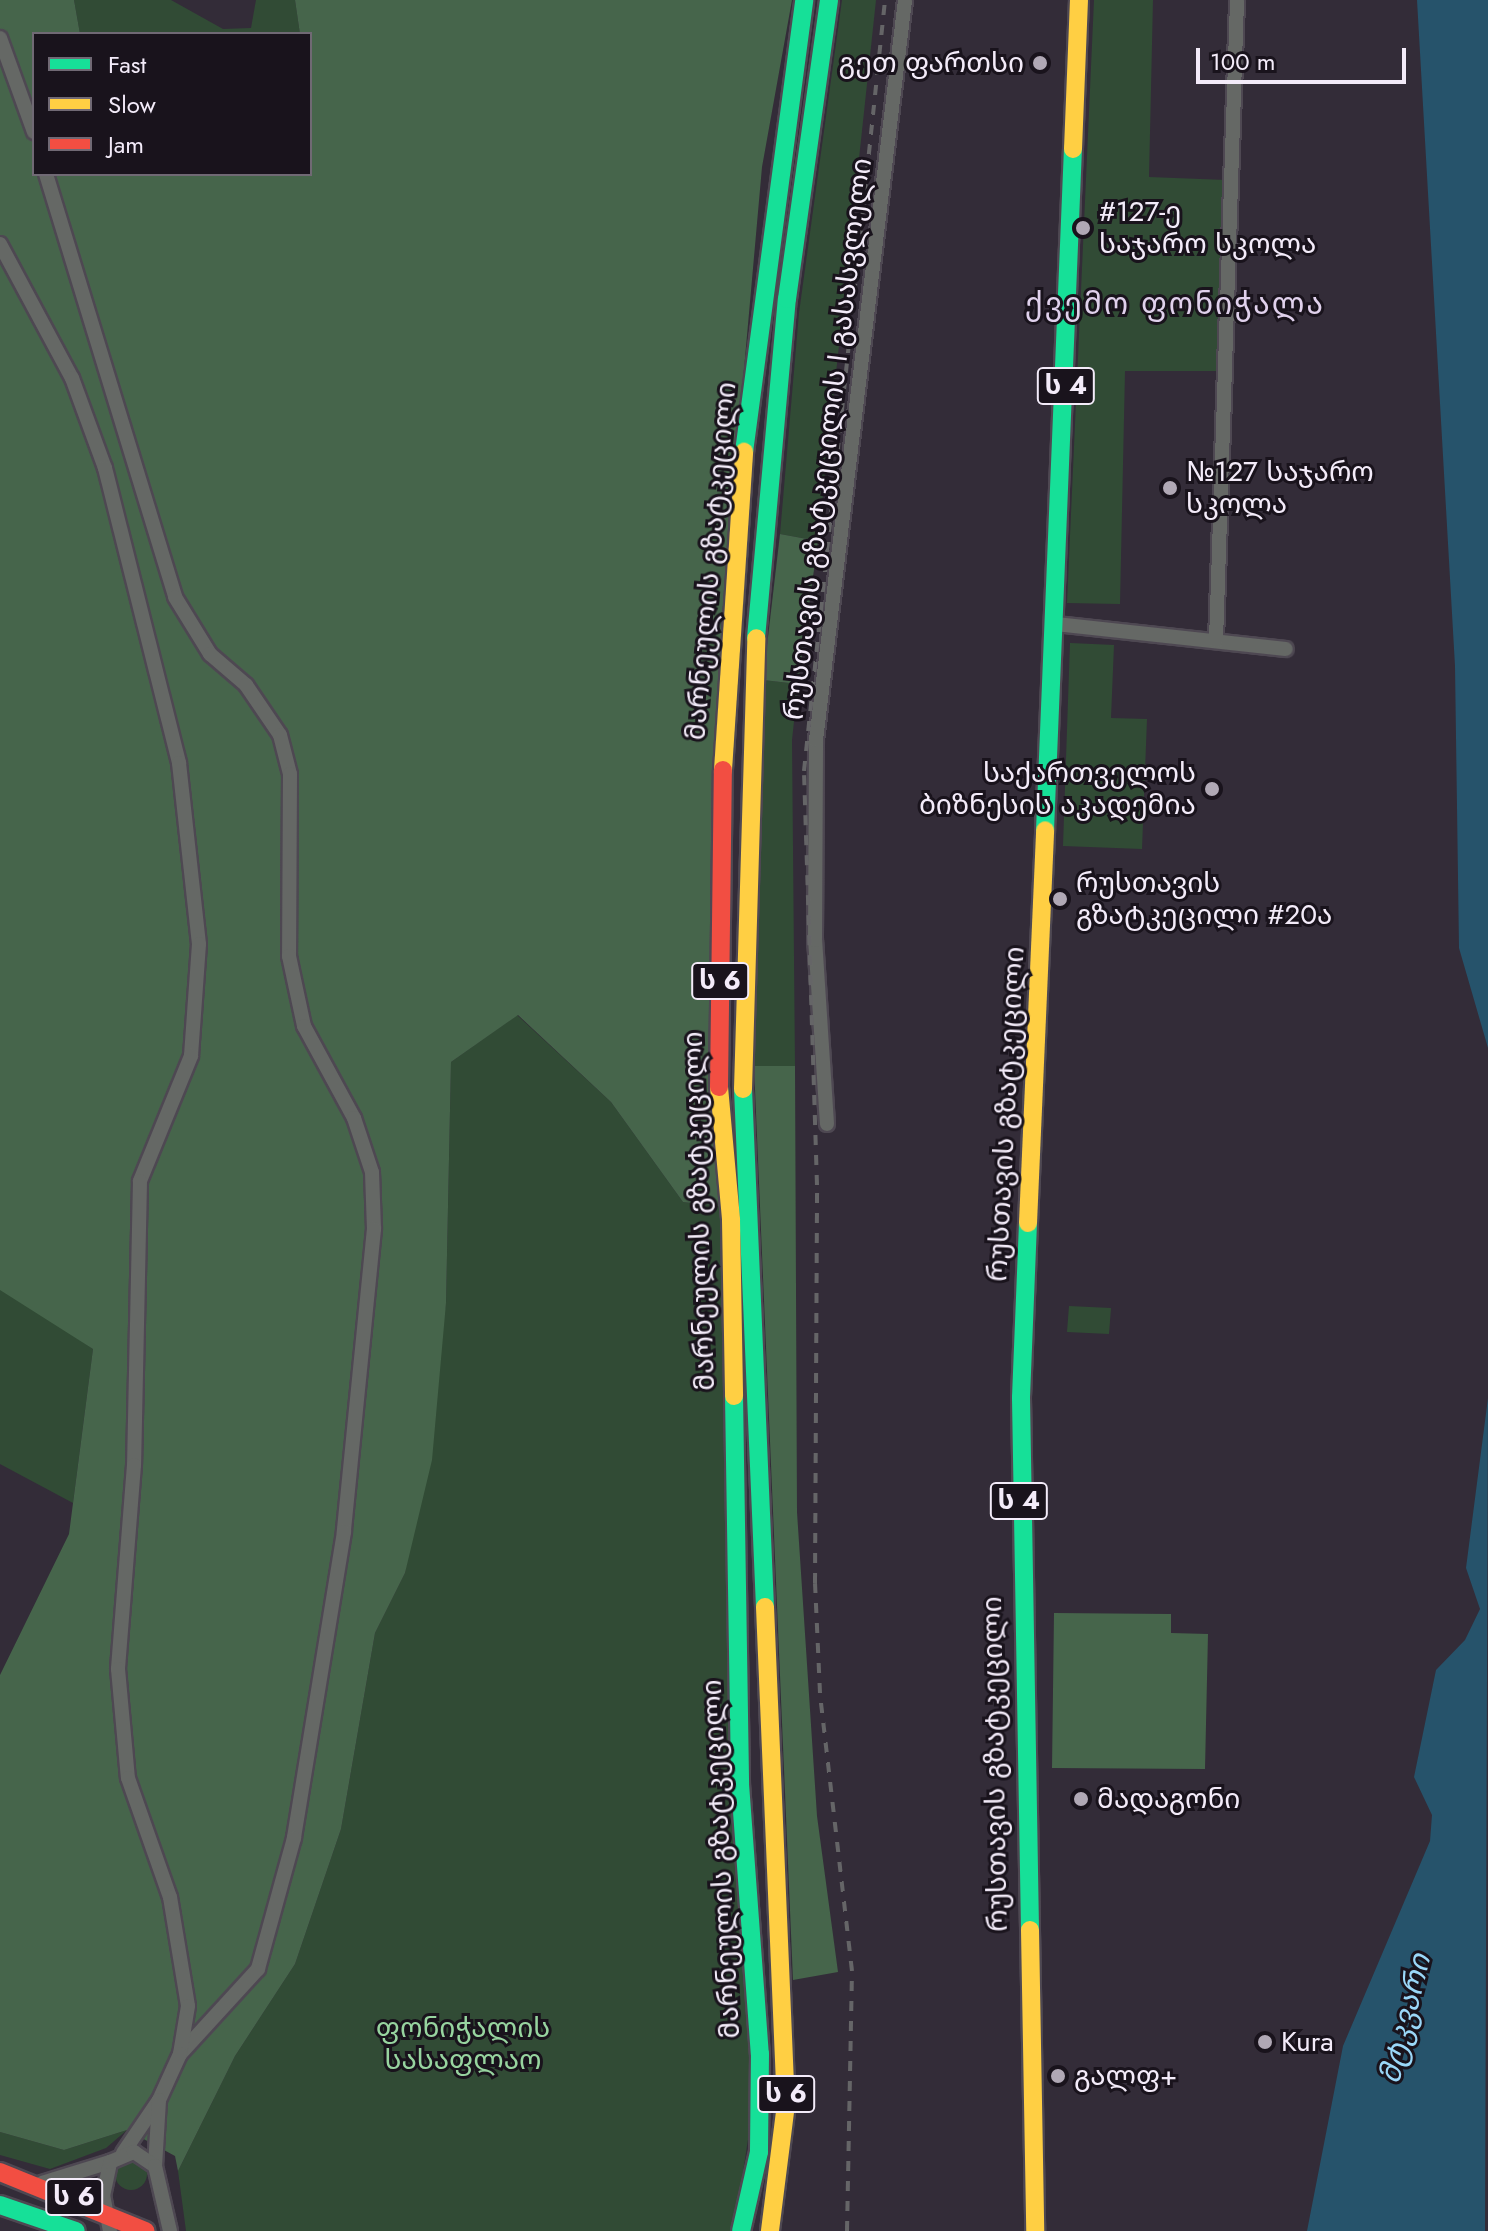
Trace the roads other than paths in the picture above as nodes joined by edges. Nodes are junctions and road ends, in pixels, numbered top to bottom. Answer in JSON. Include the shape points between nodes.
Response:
{"nodes":[{"id":1,"x":804,"y":0,"type":"edge"},
{"id":2,"x":829,"y":0,"type":"edge"},
{"id":3,"x":905,"y":0,"type":"edge"},
{"id":4,"x":1079,"y":0,"type":"edge"},
{"id":5,"x":1237,"y":0,"type":"edge"},
{"id":6,"x":0,"y":38,"type":"edge"},
{"id":7,"x":32,"y":126,"type":"edge"},
{"id":8,"x":47,"y":176,"type":"edge"},
{"id":9,"x":0,"y":244,"type":"edge"},
{"id":10,"x":1056,"y":624,"type":"junction"},
{"id":11,"x":1216,"y":641,"type":"junction"},
{"id":12,"x":1286,"y":649,"type":"dead end"},
{"id":13,"x":827,"y":1124,"type":"dead end"},
{"id":14,"x":768,"y":1781,"type":"junction"},
{"id":15,"x":740,"y":1784,"type":"junction"},
{"id":16,"x":769,"y":1816,"type":"junction"},
{"id":17,"x":742,"y":1817,"type":"junction"},
{"id":18,"x":180,"y":2054,"type":"junction"},
{"id":19,"x":159,"y":2100,"type":"junction"},
{"id":20,"x":116,"y":2157,"type":"junction"},
{"id":21,"x":155,"y":2166,"type":"junction"},
{"id":22,"x":0,"y":2172,"type":"edge"},
{"id":23,"x":39,"y":2184,"type":"junction"},
{"id":24,"x":0,"y":2205,"type":"edge"},
{"id":25,"x":105,"y":2209,"type":"junction"},
{"id":26,"x":23,"y":2212,"type":"junction"},
{"id":27,"x":15,"y":2231,"type":"edge"},
{"id":28,"x":76,"y":2231,"type":"edge"},
{"id":29,"x":110,"y":2231,"type":"edge"},
{"id":30,"x":145,"y":2231,"type":"edge"},
{"id":31,"x":170,"y":2231,"type":"edge"},
{"id":32,"x":741,"y":2231,"type":"edge"},
{"id":33,"x":770,"y":2231,"type":"edge"},
{"id":34,"x":1035,"y":2231,"type":"edge"}],
"edges":[{"from":1,"to":15,"type":"highway","name":"მარნეულის გზატკეცილი","number":"ს 6","via":[[755,331],[724,686],[718,1081],[731,1220]]},
{"from":2,"to":14,"type":"highway","name":"მარნეულის გზატკეცილი","number":"ს 6","via":[[787,299],[750,698],[742,1073],[753,1202]]},
{"from":3,"to":13,"type":"street","name":"რუსთავის გზატკეცილის I გასასვლელი","via":[[816,740],[815,940]]},
{"from":4,"to":10,"type":"highway","name":"რუსთავის გზატკეცილი","number":"ს 4"},
{"from":5,"to":11,"type":"street"},
{"from":6,"to":7,"type":"street"},
{"from":8,"to":18,"type":"street","via":[[175,597],[210,654],[246,685],[280,735],[290,774],[289,956],[304,1026],[354,1118],[372,1172],[374,1229],[344,1532],[294,1838],[258,1969]]},
{"from":9,"to":18,"type":"street","via":[[72,378],[105,468],[179,763],[199,944],[191,1056],[140,1181],[134,1465],[118,1669],[128,1778],[170,1897],[188,2006]]},
{"from":10,"to":11,"type":"street"},
{"from":10,"to":34,"type":"highway","name":"რუსთავის გზატკეცილი","number":"ს 4","via":[[1019,1509]]},
{"from":11,"to":12,"type":"street"},
{"from":14,"to":15,"type":"highway"},
{"from":14,"to":16,"type":"highway","name":"მარნეულის გზატკეცილი","number":"ს 6"},
{"from":15,"to":17,"type":"highway","name":"მარნეულის გზატკეცილი","number":"ს 6"},
{"from":16,"to":17,"type":"highway"},
{"from":16,"to":33,"type":"highway","name":"მარნეულის გზატკეცილი","number":"ს 6","via":[[786,2104]]},
{"from":17,"to":32,"type":"highway","name":"მარნეულის გზატკეცილი","number":"ს 6","via":[[760,2054],[759,2152]]},
{"from":18,"to":19,"type":"street"},
{"from":19,"to":20,"type":"street"},
{"from":19,"to":21,"type":"street"},
{"from":20,"to":21,"type":"street","via":[[140,2153]]},
{"from":20,"to":23,"type":"street"},
{"from":20,"to":25,"type":"street"},
{"from":21,"to":31,"type":"street"},
{"from":22,"to":23,"type":"highway","number":"ს 6"},
{"from":23,"to":25,"type":"highway","number":"ს 6"},
{"from":24,"to":26,"type":"highway","number":"ს 6"},
{"from":25,"to":29,"type":"street"},
{"from":25,"to":30,"type":"highway","number":"ს 6"},
{"from":26,"to":27,"type":"street"},
{"from":26,"to":28,"type":"highway","number":"ს 6"}]}
